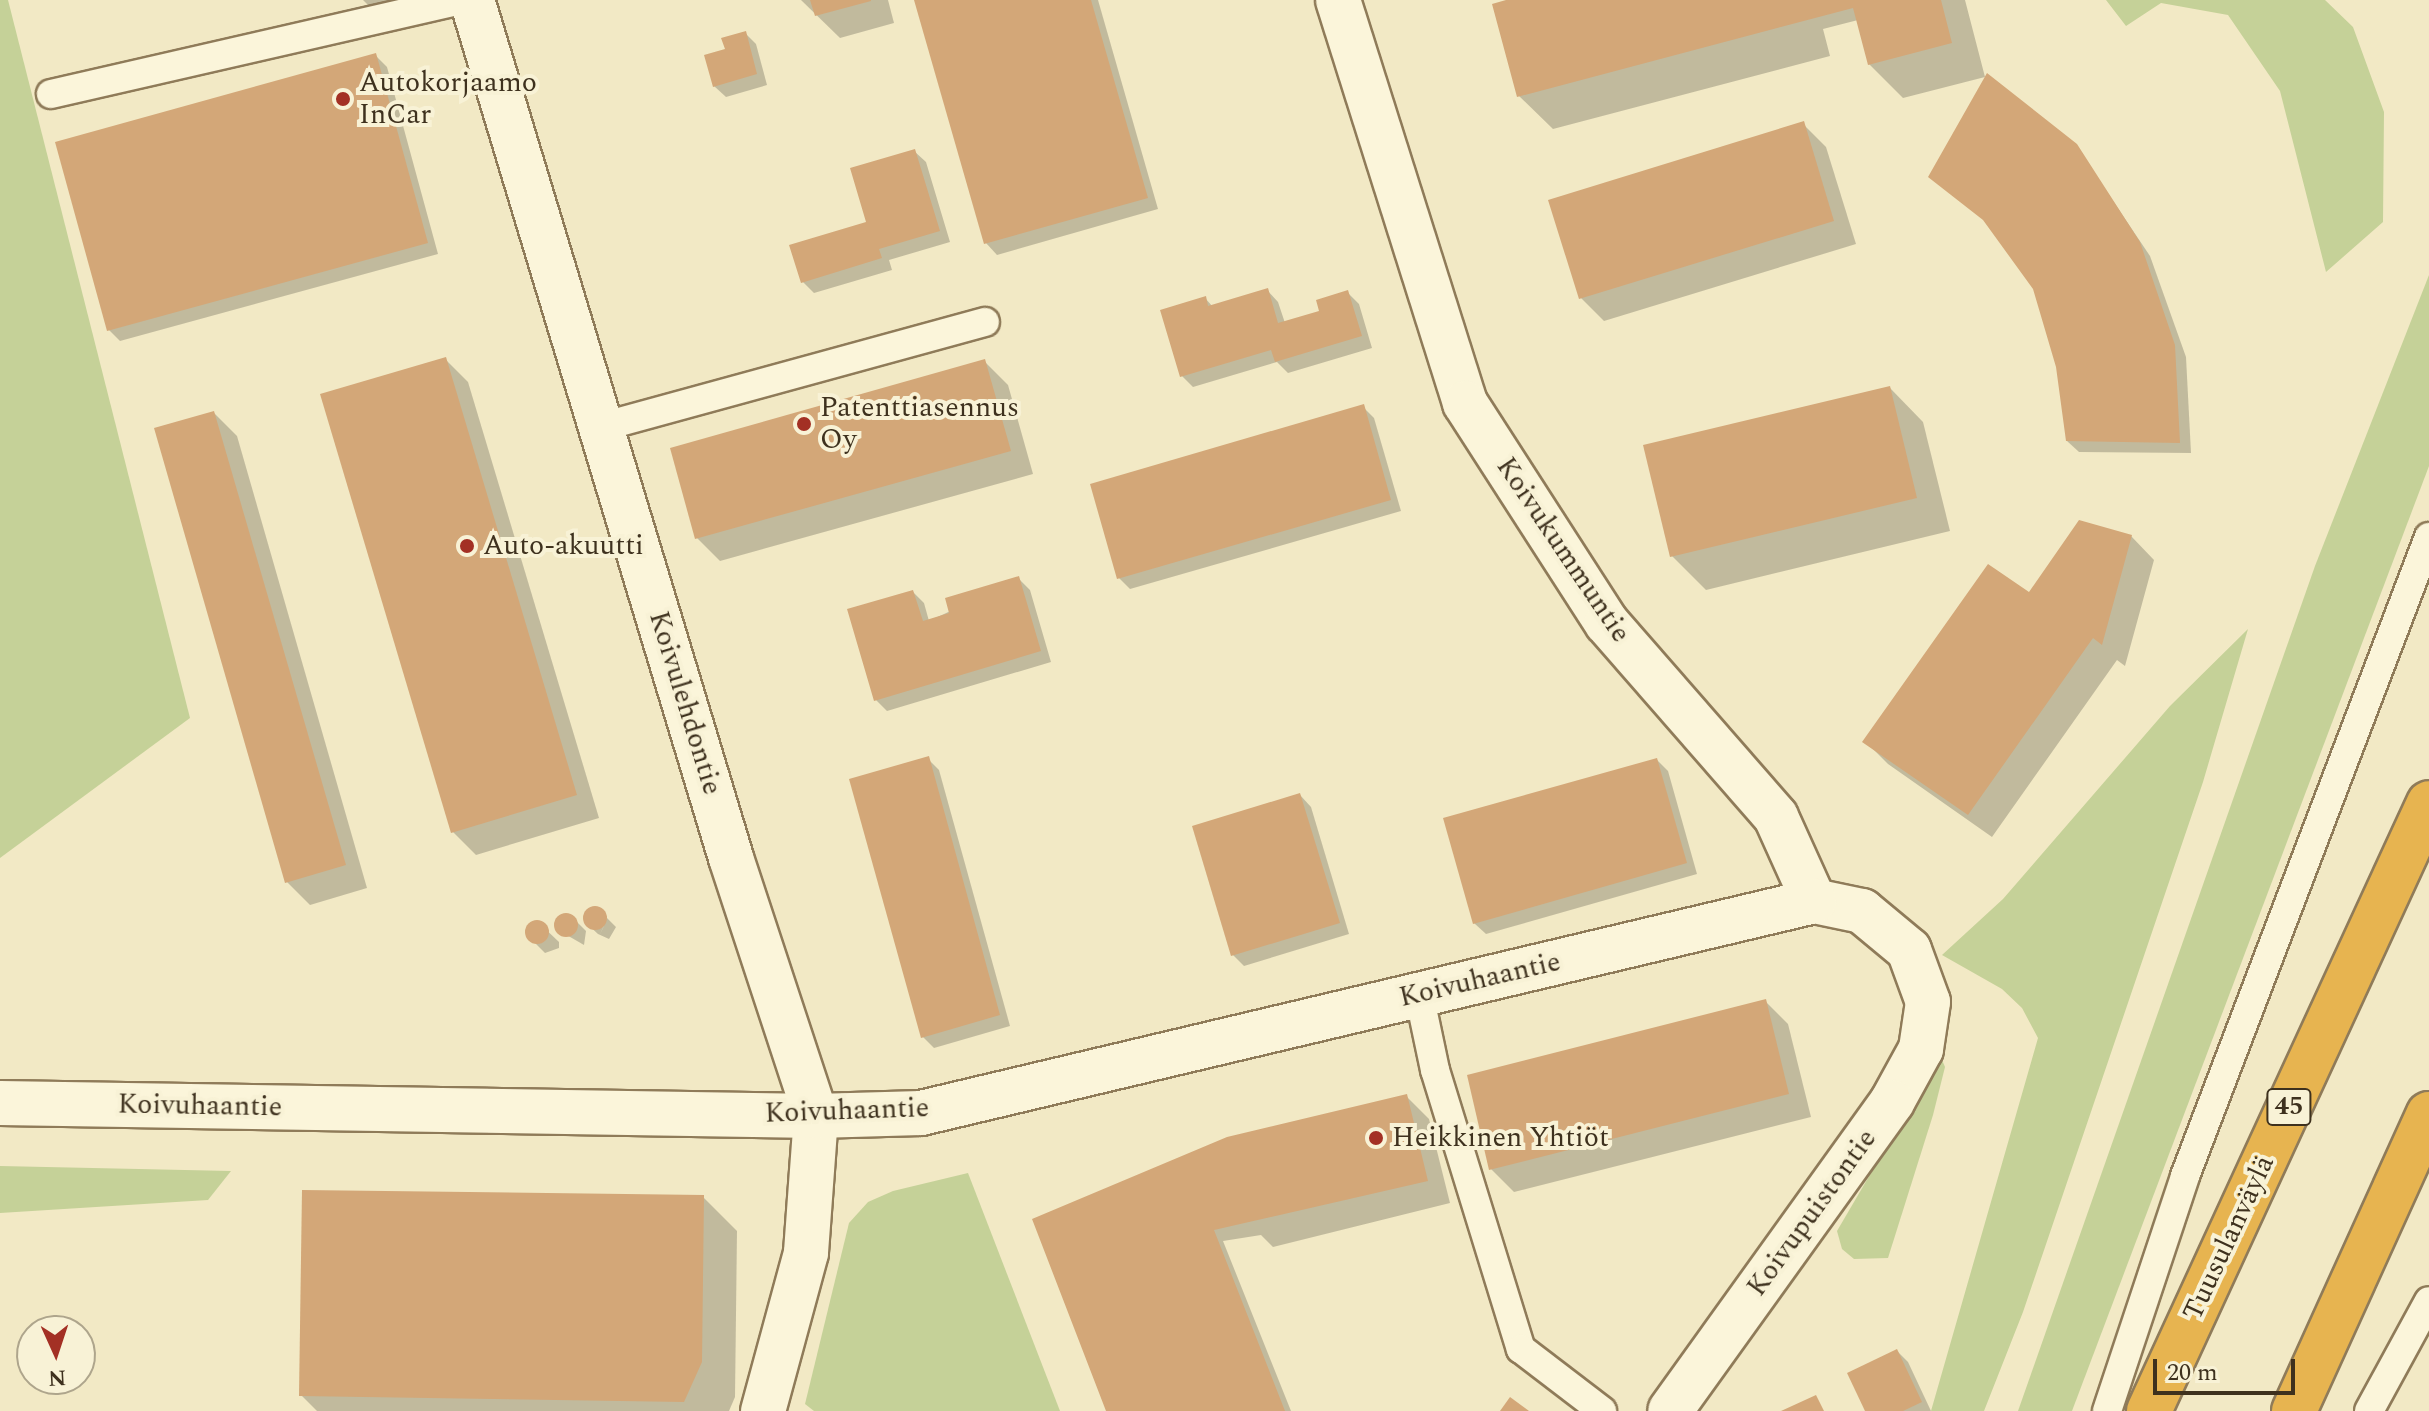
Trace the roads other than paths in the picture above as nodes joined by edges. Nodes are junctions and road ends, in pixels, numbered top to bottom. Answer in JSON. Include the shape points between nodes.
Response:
{"nodes":[{"id":1,"x":460,"y":0,"type":"edge"},
{"id":2,"x":472,"y":0,"type":"edge"},
{"id":3,"x":1338,"y":0,"type":"edge"},
{"id":4,"x":51,"y":94,"type":"dead end"},
{"id":5,"x":985,"y":322,"type":"dead end"},
{"id":6,"x":601,"y":427,"type":"junction"},
{"id":7,"x":2429,"y":537,"type":"edge"},
{"id":8,"x":2429,"y":803,"type":"edge"},
{"id":9,"x":1814,"y":901,"type":"junction"},
{"id":10,"x":1419,"y":994,"type":"junction"},
{"id":11,"x":0,"y":1102,"type":"edge"},
{"id":12,"x":2429,"y":1114,"type":"edge"},
{"id":13,"x":816,"y":1116,"type":"junction"},
{"id":14,"x":2429,"y":1301,"type":"edge"},
{"id":15,"x":763,"y":1411,"type":"edge"},
{"id":16,"x":1602,"y":1411,"type":"edge"},
{"id":17,"x":1670,"y":1411,"type":"edge"},
{"id":18,"x":2107,"y":1411,"type":"edge"},
{"id":19,"x":2149,"y":1411,"type":"edge"},
{"id":20,"x":2294,"y":1411,"type":"edge"},
{"id":21,"x":2369,"y":1411,"type":"edge"}],
"edges":[{"from":1,"to":4,"type":"lane"},
{"from":2,"to":6,"type":"street","name":"Koivulehdontie"},
{"from":3,"to":9,"type":"street","name":"Koivukummuntie","via":[[1465,403],[1607,623],[1776,817]]},
{"from":5,"to":6,"type":"lane"},
{"from":6,"to":13,"type":"street","name":"Koivulehdontie","via":[[731,858]]},
{"from":7,"to":18,"type":"lane","via":[[2185,1176]]},
{"from":8,"to":19,"type":"highway","name":"Tuusulanväylä","number":"45"},
{"from":9,"to":10,"type":"street","name":"Koivuhaantie"},
{"from":9,"to":17,"type":"street","name":"Koivupuistontie","via":[[1862,911],[1909,950],[1928,1002],[1921,1049],[1892,1102]]},
{"from":10,"to":13,"type":"street","name":"Koivuhaantie","via":[[921,1113]]},
{"from":10,"to":16,"type":"lane","via":[[1435,1070],[1521,1349]]},
{"from":11,"to":13,"type":"street","name":"Koivuhaantie"},
{"from":12,"to":20,"type":"highway"},
{"from":13,"to":15,"type":"street","name":"Koivulehdontie","via":[[806,1253]]},
{"from":14,"to":21,"type":"lane"}]}
